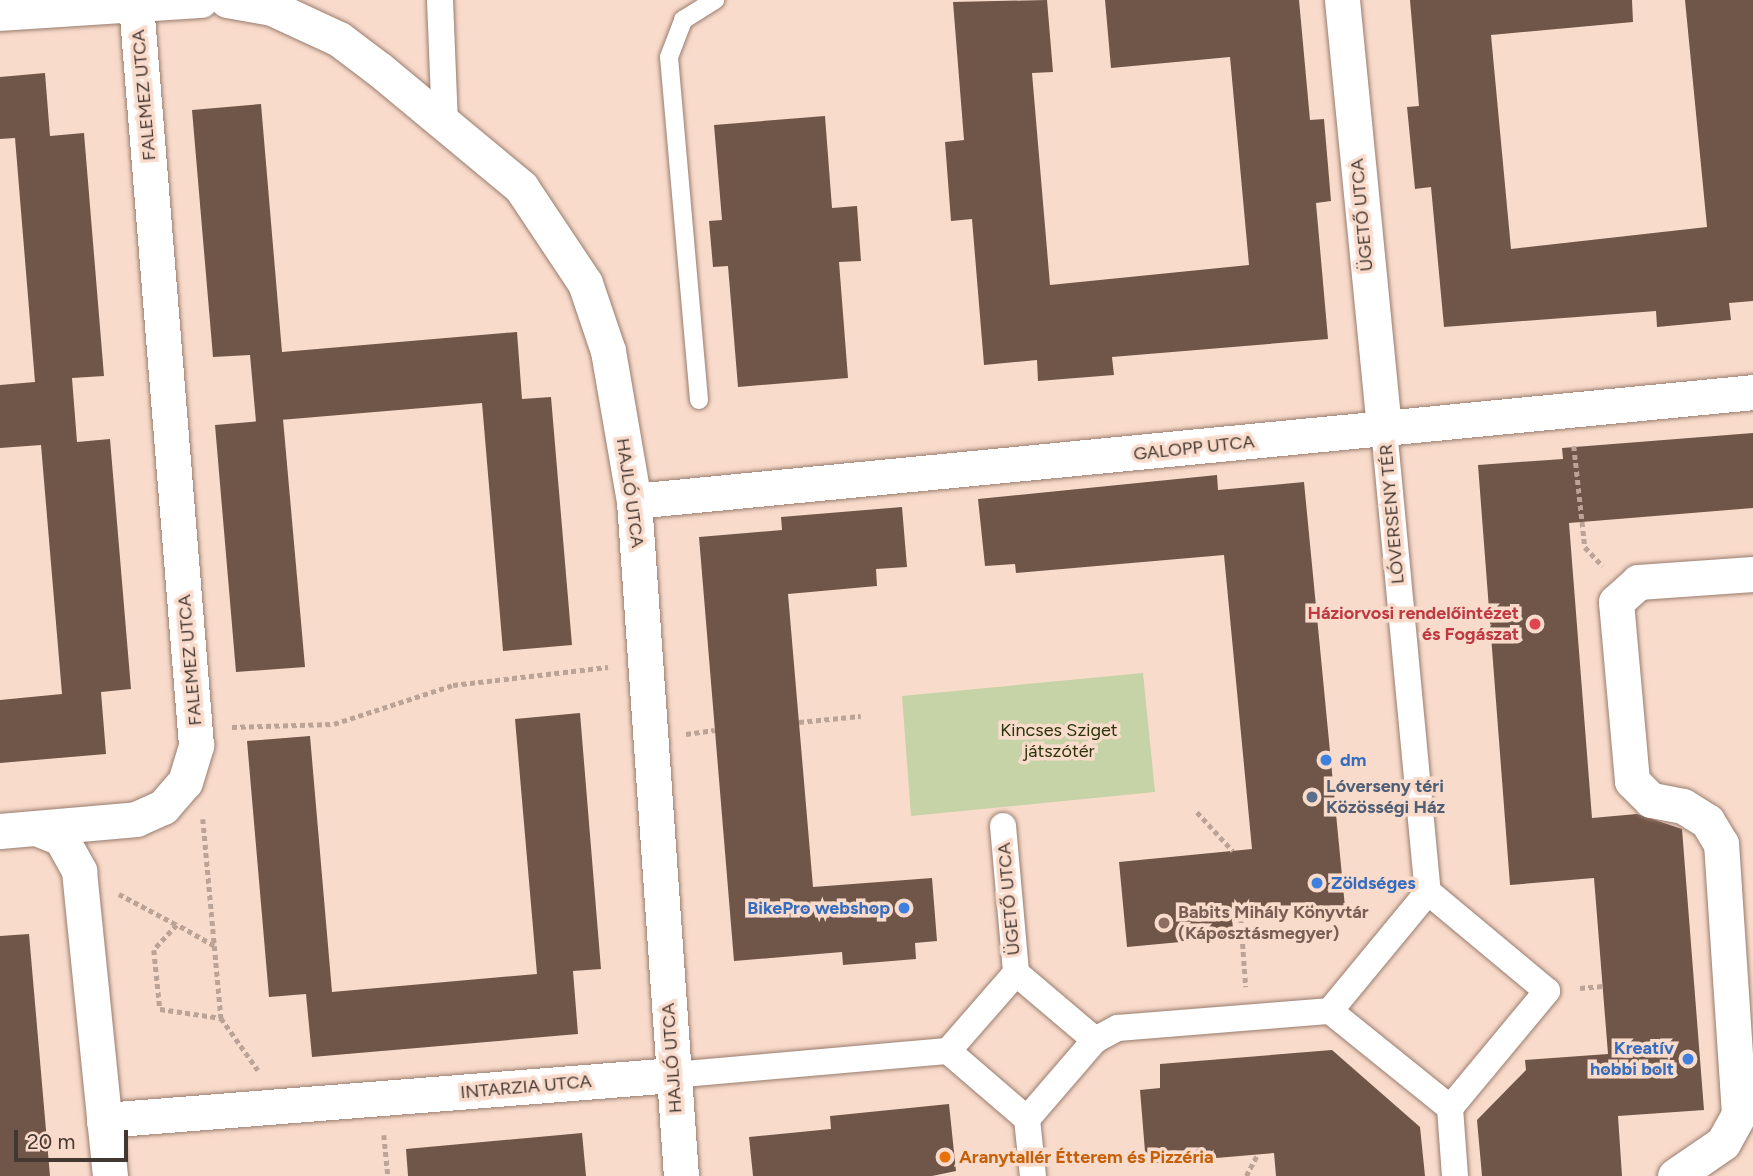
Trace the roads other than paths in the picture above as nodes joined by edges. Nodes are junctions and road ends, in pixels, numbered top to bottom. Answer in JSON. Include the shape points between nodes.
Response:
{"nodes":[{"id":1,"x":201,"y":0,"type":"edge"},
{"id":2,"x":226,"y":0,"type":"edge"},
{"id":3,"x":440,"y":0,"type":"edge"},
{"id":4,"x":715,"y":0,"type":"edge"},
{"id":5,"x":1342,"y":0,"type":"edge"},
{"id":6,"x":136,"y":4,"type":"junction"},
{"id":7,"x":0,"y":13,"type":"edge"},
{"id":8,"x":446,"y":127,"type":"junction"},
{"id":9,"x":1753,"y":392,"type":"edge"},
{"id":10,"x":699,"y":400,"type":"dead end"},
{"id":11,"x":1384,"y":429,"type":"junction"},
{"id":12,"x":634,"y":500,"type":"junction"},
{"id":13,"x":1753,"y":574,"type":"edge"},
{"id":14,"x":1003,"y":826,"type":"dead end"},
{"id":15,"x":36,"y":828,"type":"junction"},
{"id":16,"x":0,"y":831,"type":"edge"},
{"id":17,"x":1428,"y":892,"type":"junction"},
{"id":18,"x":1016,"y":973,"type":"junction"},
{"id":19,"x":1331,"y":1011,"type":"junction"},
{"id":20,"x":1095,"y":1040,"type":"junction"},
{"id":21,"x":948,"y":1051,"type":"junction"},
{"id":22,"x":673,"y":1075,"type":"junction"},
{"id":23,"x":1450,"y":1108,"type":"junction"},
{"id":24,"x":1027,"y":1119,"type":"junction"},
{"id":25,"x":104,"y":1120,"type":"junction"},
{"id":26,"x":110,"y":1176,"type":"edge"},
{"id":27,"x":681,"y":1176,"type":"edge"},
{"id":28,"x":1033,"y":1176,"type":"edge"},
{"id":29,"x":1455,"y":1176,"type":"edge"},
{"id":30,"x":1675,"y":1176,"type":"edge"}],
"edges":[{"from":1,"to":6,"type":"street"},
{"from":2,"to":8,"type":"street","name":"HAJLÓ UTCA","via":[[272,8],[339,40]]},
{"from":3,"to":8,"type":"street"},
{"from":4,"to":10,"type":"lane","via":[[683,20],[668,57]]},
{"from":5,"to":11,"type":"street","name":"ÜGETŐ UTCA"},
{"from":6,"to":7,"type":"street"},
{"from":6,"to":15,"type":"street","name":"FALEMEZ UTCA","via":[[196,728],[185,782],[163,807],[136,820]]},
{"from":8,"to":12,"type":"street","name":"HAJLÓ UTCA","via":[[521,187],[584,282],[608,351]]},
{"from":9,"to":11,"type":"street","name":"GALOPP UTCA"},
{"from":11,"to":12,"type":"street","name":"GALOPP UTCA"},
{"from":11,"to":17,"type":"street","name":"LÓVERSENY TÉR"},
{"from":12,"to":22,"type":"street","name":"HAJLÓ UTCA"},
{"from":13,"to":30,"type":"street","via":[[1637,582],[1616,602],[1632,781],[1651,800],[1683,806],[1707,821],[1721,844],[1739,1114],[1723,1143]]},
{"from":14,"to":18,"type":"street","name":"ÜGETŐ UTCA"},
{"from":15,"to":16,"type":"street"},
{"from":15,"to":25,"type":"street","via":[[61,838],[79,871]]},
{"from":17,"to":19,"type":"street"},
{"from":17,"to":23,"type":"street","via":[[1548,991]]},
{"from":18,"to":20,"type":"street"},
{"from":18,"to":21,"type":"street"},
{"from":19,"to":20,"type":"street","via":[[1118,1028]]},
{"from":19,"to":23,"type":"street"},
{"from":20,"to":24,"type":"street"},
{"from":21,"to":22,"type":"street","name":"INTARZIA UTCA"},
{"from":21,"to":24,"type":"street"},
{"from":22,"to":25,"type":"street","name":"INTARZIA UTCA"},
{"from":22,"to":27,"type":"street","name":"HAJLÓ UTCA"},
{"from":23,"to":29,"type":"street"},
{"from":24,"to":28,"type":"street"},
{"from":25,"to":26,"type":"street"}]}
